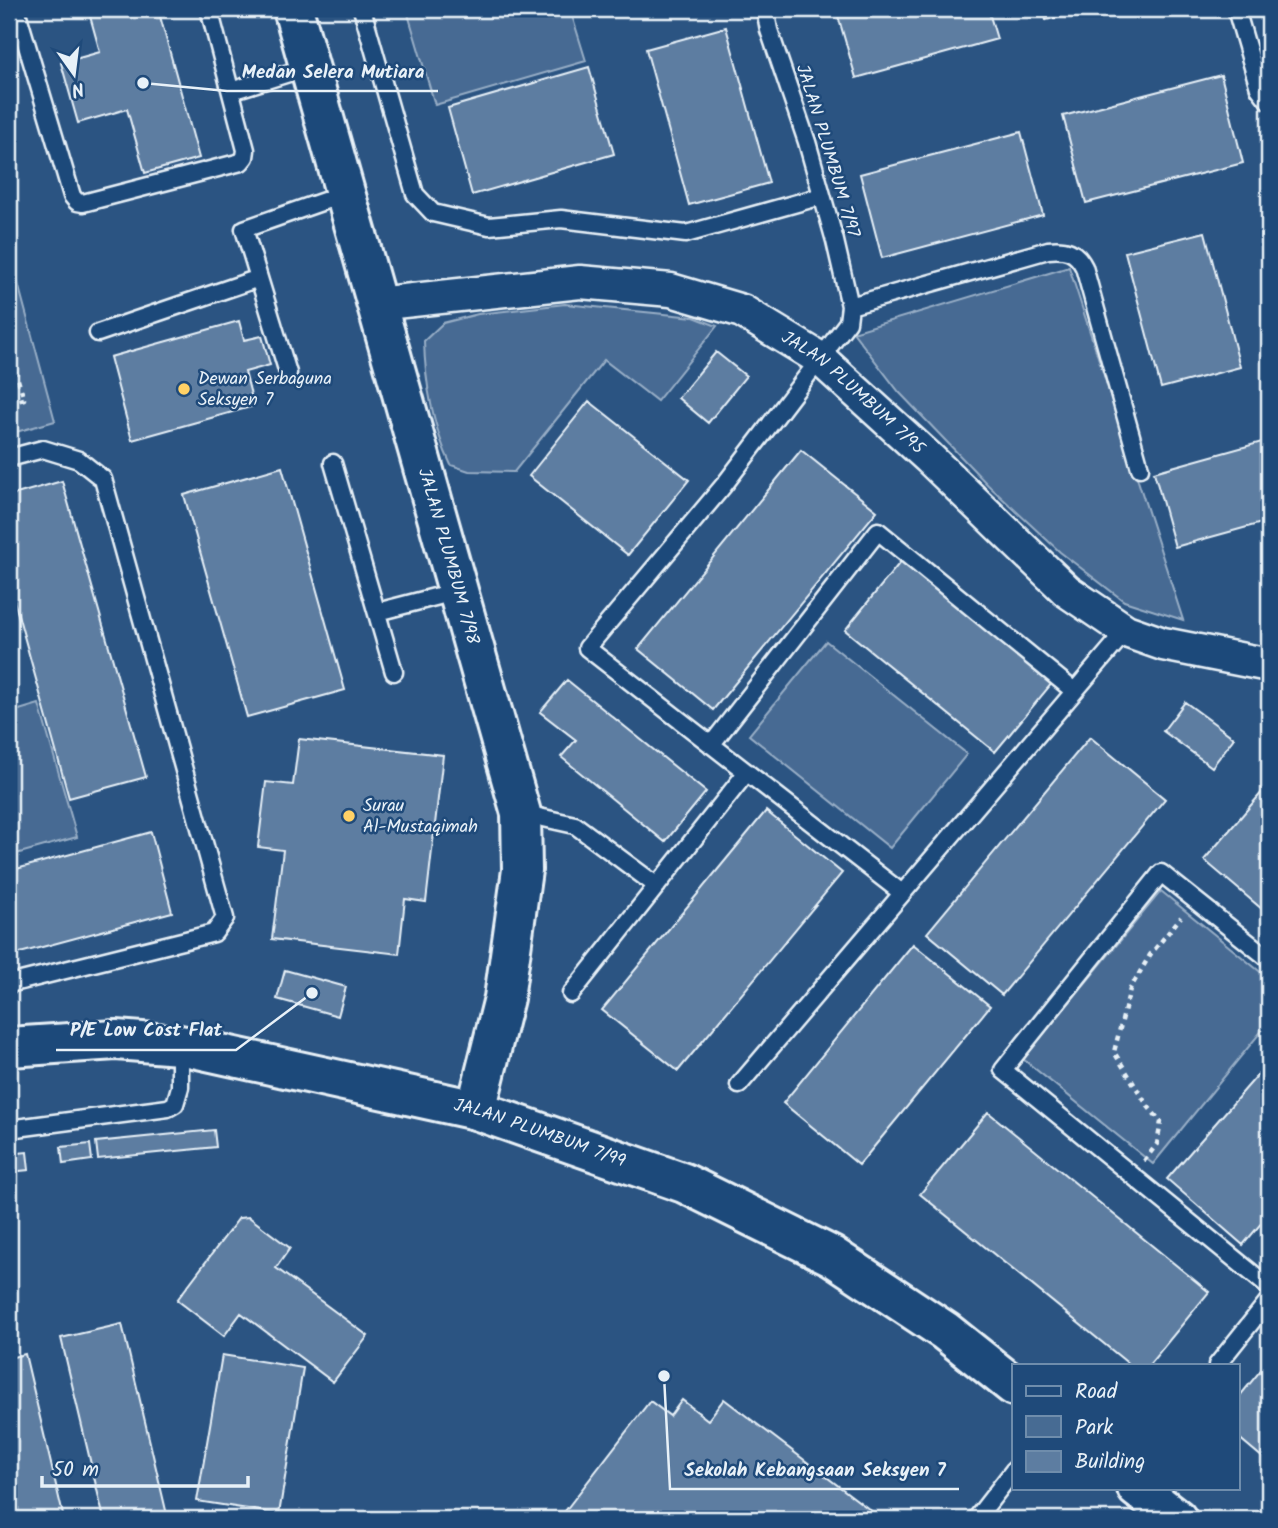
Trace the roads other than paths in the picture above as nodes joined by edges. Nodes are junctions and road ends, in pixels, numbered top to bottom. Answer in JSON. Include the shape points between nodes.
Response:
{"nodes":[{"id":1,"x":16,"y":9,"type":"edge"},
{"id":2,"x":209,"y":9,"type":"edge"},
{"id":3,"x":293,"y":9,"type":"edge"},
{"id":4,"x":362,"y":9,"type":"edge"},
{"id":5,"x":765,"y":9,"type":"edge"},
{"id":6,"x":1236,"y":9,"type":"edge"},
{"id":7,"x":308,"y":67,"type":"junction"},
{"id":8,"x":231,"y":91,"type":"junction"},
{"id":9,"x":1269,"y":101,"type":"edge"},
{"id":10,"x":344,"y":194,"type":"junction"},
{"id":11,"x":822,"y":196,"type":"junction"},
{"id":12,"x":259,"y":278,"type":"junction"},
{"id":13,"x":376,"y":304,"type":"junction"},
{"id":14,"x":850,"y":306,"type":"junction"},
{"id":15,"x":98,"y":333,"type":"dead end"},
{"id":16,"x":819,"y":358,"type":"junction"},
{"id":17,"x":288,"y":373,"type":"dead end"},
{"id":18,"x":9,"y":458,"type":"edge"},
{"id":19,"x":333,"y":463,"type":"dead end"},
{"id":20,"x":1140,"y":468,"type":"dead end"},
{"id":21,"x":458,"y":591,"type":"junction"},
{"id":22,"x":377,"y":612,"type":"junction"},
{"id":23,"x":1126,"y":631,"type":"junction"},
{"id":24,"x":1269,"y":665,"type":"edge"},
{"id":25,"x":394,"y":672,"type":"dead end"},
{"id":26,"x":1074,"y":691,"type":"junction"},
{"id":27,"x":711,"y":744,"type":"junction"},
{"id":28,"x":747,"y":772,"type":"junction"},
{"id":29,"x":522,"y":813,"type":"junction"},
{"id":30,"x":657,"y":886,"type":"junction"},
{"id":31,"x":902,"y":893,"type":"junction"},
{"id":32,"x":1269,"y":959,"type":"edge"},
{"id":33,"x":9,"y":984,"type":"edge"},
{"id":34,"x":571,"y":994,"type":"dead end"},
{"id":35,"x":180,"y":1045,"type":"junction"},
{"id":36,"x":9,"y":1047,"type":"edge"},
{"id":37,"x":739,"y":1085,"type":"dead end"},
{"id":38,"x":477,"y":1110,"type":"junction"},
{"id":39,"x":9,"y":1129,"type":"edge"},
{"id":40,"x":1269,"y":1287,"type":"edge"},
{"id":41,"x":1269,"y":1300,"type":"edge"},
{"id":42,"x":1218,"y":1364,"type":"edge"},
{"id":43,"x":1012,"y":1384,"type":"edge"},
{"id":44,"x":1012,"y":1474,"type":"edge"},
{"id":45,"x":1140,"y":1490,"type":"edge"},
{"id":46,"x":976,"y":1519,"type":"edge"},
{"id":47,"x":1177,"y":1519,"type":"edge"}],
"edges":[{"from":1,"to":8,"type":"lane","via":[[77,202],[241,162],[246,150]]},
{"from":2,"to":8,"type":"lane"},
{"from":3,"to":7,"type":"street","name":"JALAN PLUMBUM 7/98"},
{"from":4,"to":11,"type":"lane","via":[[415,194],[433,214],[489,226],[561,219],[685,234]]},
{"from":5,"to":11,"type":"lane","name":"JALAN PLUMBUM 7/97"},
{"from":6,"to":9,"type":"lane","via":[[1259,88]]},
{"from":7,"to":8,"type":"lane"},
{"from":7,"to":10,"type":"street","name":"JALAN PLUMBUM 7/98"},
{"from":10,"to":12,"type":"lane","via":[[243,229]]},
{"from":10,"to":13,"type":"street","name":"JALAN PLUMBUM 7/98"},
{"from":11,"to":14,"type":"lane","name":"JALAN PLUMBUM 7/97"},
{"from":12,"to":15,"type":"lane"},
{"from":12,"to":17,"type":"lane"},
{"from":13,"to":16,"type":"street","name":"JALAN PLUMBUM 7/95","via":[[580,282],[671,290],[742,311]]},
{"from":13,"to":21,"type":"street","name":"JALAN PLUMBUM 7/98"},
{"from":14,"to":16,"type":"lane","via":[[848,322]]},
{"from":14,"to":20,"type":"lane","via":[[1048,250],[1071,251],[1084,267]]},
{"from":16,"to":23,"type":"street","name":"JALAN PLUMBUM 7/95","via":[[1067,591]]},
{"from":16,"to":27,"type":"lane","via":[[724,485],[587,648]]},
{"from":18,"to":33,"type":"lane","via":[[43,449],[79,460],[103,479],[225,918],[214,933]]},
{"from":19,"to":22,"type":"lane"},
{"from":21,"to":22,"type":"lane"},
{"from":21,"to":29,"type":"street","name":"JALAN PLUMBUM 7/98"},
{"from":22,"to":25,"type":"lane"},
{"from":23,"to":24,"type":"street","name":"JALAN PLUMBUM 7/95","via":[[1163,644]]},
{"from":23,"to":26,"type":"lane"},
{"from":26,"to":27,"type":"lane","via":[[878,531]]},
{"from":26,"to":31,"type":"lane"},
{"from":27,"to":28,"type":"lane"},
{"from":28,"to":30,"type":"lane"},
{"from":28,"to":31,"type":"lane"},
{"from":29,"to":30,"type":"lane","via":[[575,825]]},
{"from":29,"to":38,"type":"street","name":"JALAN PLUMBUM 7/98","via":[[523,870],[504,998]]},
{"from":30,"to":34,"type":"lane"},
{"from":31,"to":37,"type":"lane"},
{"from":32,"to":40,"type":"lane","via":[[1161,873],[1003,1070]]},
{"from":35,"to":36,"type":"street","name":"JALAN PLUMBUM 7/99","via":[[116,1040]]},
{"from":35,"to":38,"type":"street","name":"JALAN PLUMBUM 7/99"},
{"from":35,"to":39,"type":"lane","via":[[180,1087],[175,1104],[168,1108]]},
{"from":38,"to":43,"type":"street","name":"JALAN PLUMBUM 7/99","via":[[684,1183],[832,1256],[945,1331]]},
{"from":41,"to":42,"type":"lane"},
{"from":44,"to":46,"type":"lane"},
{"from":45,"to":47,"type":"street"}]}
